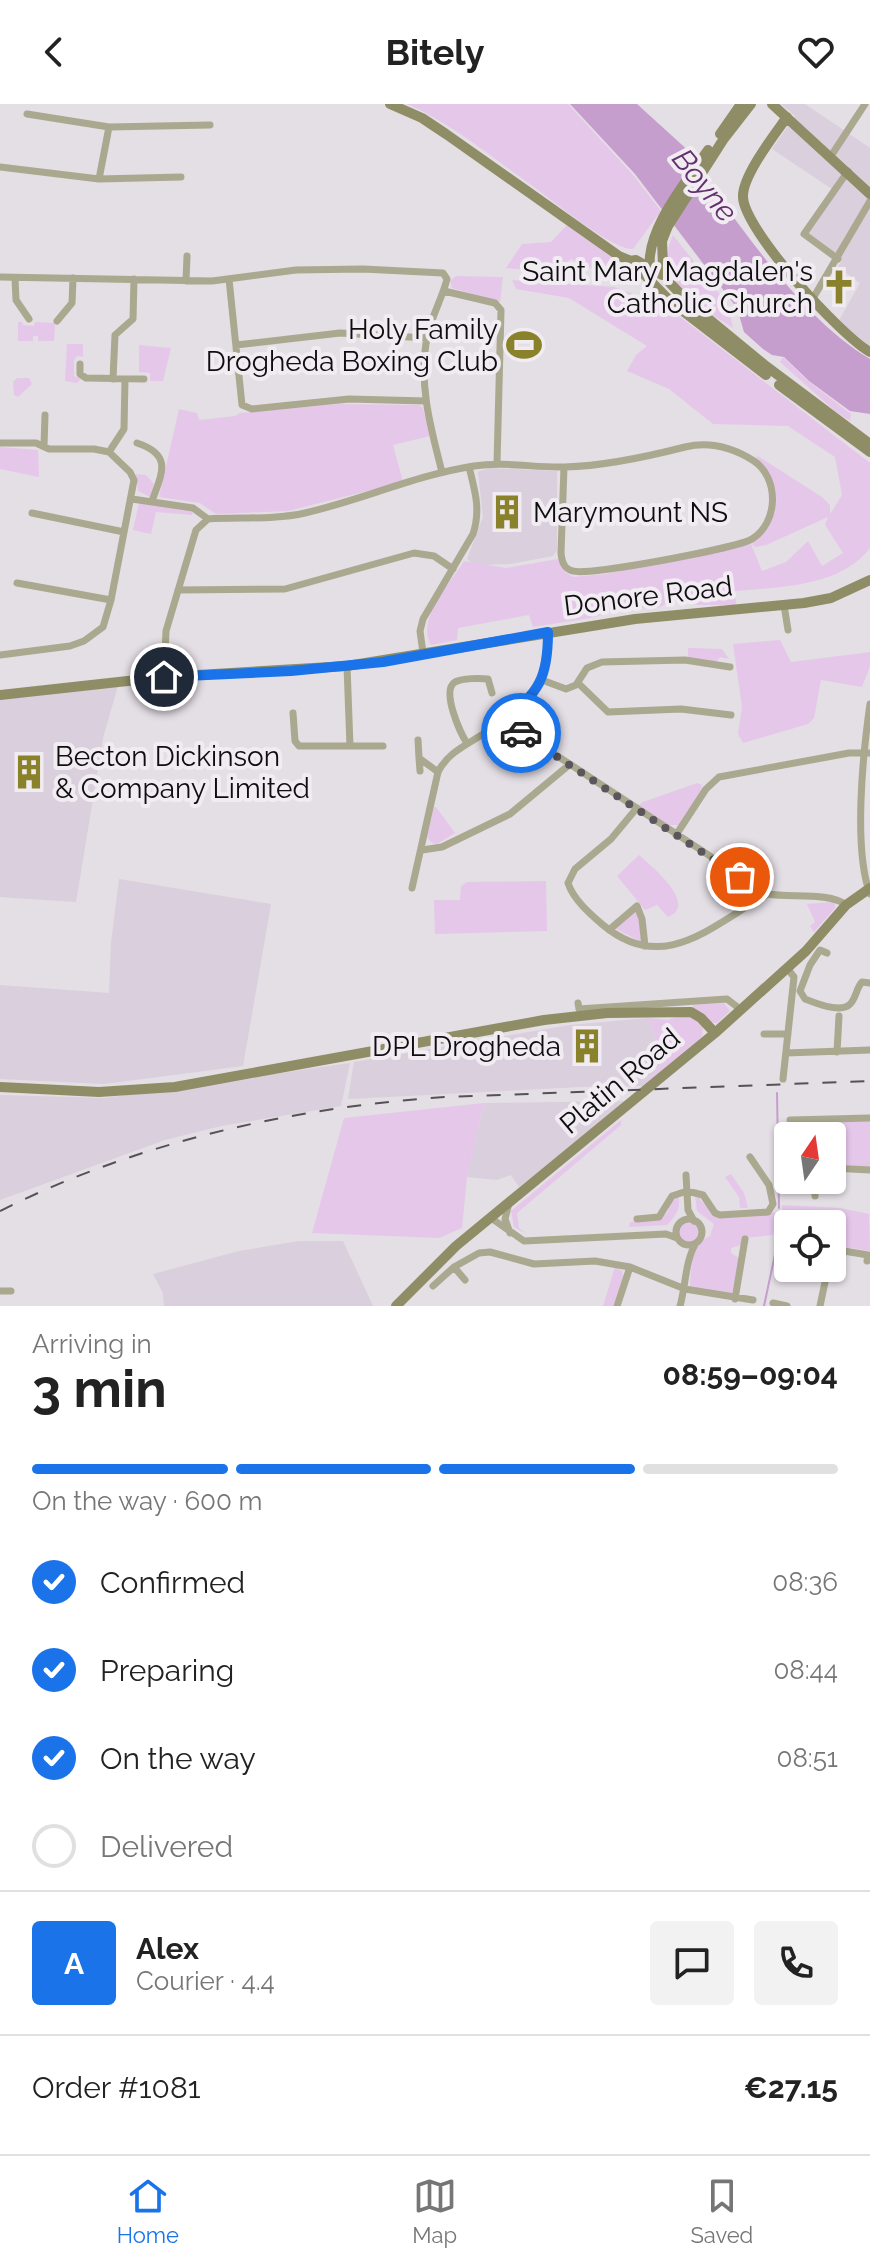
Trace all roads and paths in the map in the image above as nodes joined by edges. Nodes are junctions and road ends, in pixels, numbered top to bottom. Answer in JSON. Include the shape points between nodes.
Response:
{"nodes":[{"id":1,"x":390,"y":104,"type":"edge"},
{"id":2,"x":741,"y":104,"type":"edge"},
{"id":3,"x":751,"y":104,"type":"edge"},
{"id":4,"x":772,"y":104,"type":"edge"},
{"id":5,"x":865,"y":104,"type":"edge"},
{"id":6,"x":27,"y":114,"type":"dead end"},
{"id":7,"x":787,"y":117,"type":"junction"},
{"id":8,"x":210,"y":125,"type":"dead end"},
{"id":9,"x":109,"y":127,"type":"junction"},
{"id":10,"x":831,"y":156,"type":"junction"},
{"id":11,"x":0,"y":167,"type":"edge"},
{"id":12,"x":701,"y":167,"type":"junction"},
{"id":13,"x":848,"y":171,"type":"junction"},
{"id":14,"x":181,"y":177,"type":"dead end"},
{"id":15,"x":99,"y":179,"type":"junction"},
{"id":16,"x":870,"y":194,"type":"edge"},
{"id":17,"x":870,"y":201,"type":"edge"},
{"id":18,"x":665,"y":223,"type":"junction"},
{"id":19,"x":649,"y":252,"type":"junction"},
{"id":20,"x":661,"y":253,"type":"junction"},
{"id":21,"x":187,"y":256,"type":"dead end"},
{"id":22,"x":838,"y":259,"type":"junction"},
{"id":23,"x":634,"y":265,"type":"junction"},
{"id":24,"x":649,"y":265,"type":"junction"},
{"id":25,"x":666,"y":274,"type":"junction"},
{"id":26,"x":0,"y":277,"type":"edge"},
{"id":27,"x":15,"y":278,"type":"junction"},
{"id":28,"x":73,"y":278,"type":"junction"},
{"id":29,"x":134,"y":279,"type":"junction"},
{"id":30,"x":229,"y":279,"type":"junction"},
{"id":31,"x":186,"y":281,"type":"junction"},
{"id":32,"x":654,"y":282,"type":"junction"},
{"id":33,"x":444,"y":291,"type":"junction"},
{"id":34,"x":812,"y":300,"type":"junction"},
{"id":35,"x":29,"y":319,"type":"dead end"},
{"id":36,"x":57,"y":321,"type":"dead end"},
{"id":37,"x":427,"y":338,"type":"junction"},
{"id":38,"x":236,"y":345,"type":"junction"},
{"id":39,"x":870,"y":352,"type":"edge"},
{"id":40,"x":80,"y":364,"type":"dead end"},
{"id":41,"x":113,"y":379,"type":"junction"},
{"id":42,"x":125,"y":379,"type":"junction"},
{"id":43,"x":144,"y":379,"type":"dead end"},
{"id":44,"x":426,"y":401,"type":"junction"},
{"id":45,"x":45,"y":415,"type":"dead end"},
{"id":46,"x":0,"y":443,"type":"edge"},
{"id":47,"x":137,"y":443,"type":"dead end"},
{"id":48,"x":870,"y":444,"type":"edge"},
{"id":49,"x":44,"y":446,"type":"junction"},
{"id":50,"x":109,"y":452,"type":"junction"},
{"id":51,"x":870,"y":452,"type":"edge"},
{"id":52,"x":497,"y":463,"type":"junction"},
{"id":53,"x":469,"y":467,"type":"junction"},
{"id":54,"x":564,"y":467,"type":"junction"},
{"id":55,"x":442,"y":472,"type":"junction"},
{"id":56,"x":132,"y":499,"type":"junction"},
{"id":57,"x":152,"y":501,"type":"junction"},
{"id":58,"x":32,"y":513,"type":"dead end"},
{"id":59,"x":208,"y":519,"type":"junction"},
{"id":60,"x":124,"y":532,"type":"junction"},
{"id":61,"x":453,"y":569,"type":"junction"},
{"id":62,"x":870,"y":580,"type":"edge"},
{"id":63,"x":17,"y":583,"type":"dead end"},
{"id":64,"x":178,"y":590,"type":"junction"},
{"id":65,"x":111,"y":600,"type":"junction"},
{"id":66,"x":784,"y":605,"type":"junction"},
{"id":67,"x":788,"y":630,"type":"dead end"},
{"id":68,"x":548,"y":632,"type":"junction"},
{"id":69,"x":423,"y":653,"type":"junction"},
{"id":70,"x":0,"y":655,"type":"edge"},
{"id":71,"x":347,"y":666,"type":"junction"},
{"id":72,"x":730,"y":667,"type":"dead end"},
{"id":73,"x":164,"y":677,"type":"junction"},
{"id":74,"x":542,"y":680,"type":"junction"},
{"id":75,"x":578,"y":683,"type":"junction"},
{"id":76,"x":492,"y":693,"type":"dead end"},
{"id":77,"x":0,"y":695,"type":"edge"},
{"id":78,"x":870,"y":704,"type":"edge"},
{"id":79,"x":293,"y":713,"type":"dead end"},
{"id":80,"x":731,"y":715,"type":"dead end"},
{"id":81,"x":504,"y":721,"type":"junction"},
{"id":82,"x":418,"y":740,"type":"dead end"},
{"id":83,"x":467,"y":743,"type":"junction"},
{"id":84,"x":350,"y":746,"type":"junction"},
{"id":85,"x":383,"y":746,"type":"dead end"},
{"id":86,"x":867,"y":753,"type":"edge"},
{"id":87,"x":419,"y":758,"type":"junction"},
{"id":88,"x":569,"y":765,"type":"junction"},
{"id":89,"x":420,"y":771,"type":"dead end"},
{"id":90,"x":438,"y":772,"type":"junction"},
{"id":91,"x":636,"y":809,"type":"junction"},
{"id":92,"x":676,"y":835,"type":"junction"},
{"id":93,"x":422,"y":850,"type":"junction"},
{"id":94,"x":740,"y":877,"type":"junction"},
{"id":95,"x":412,"y":888,"type":"dead end"},
{"id":96,"x":869,"y":890,"type":"edge"},
{"id":97,"x":768,"y":894,"type":"junction"},
{"id":98,"x":846,"y":905,"type":"junction"},
{"id":99,"x":739,"y":910,"type":"junction"},
{"id":100,"x":609,"y":930,"type":"junction"},
{"id":101,"x":645,"y":946,"type":"junction"},
{"id":102,"x":827,"y":953,"type":"dead end"},
{"id":103,"x":787,"y":968,"type":"junction"},
{"id":104,"x":870,"y":983,"type":"edge"},
{"id":105,"x":578,"y":1003,"type":"dead end"},
{"id":106,"x":652,"y":1007,"type":"junction"},
{"id":107,"x":740,"y":1009,"type":"junction"},
{"id":108,"x":839,"y":1016,"type":"dead end"},
{"id":109,"x":715,"y":1033,"type":"junction"},
{"id":110,"x":764,"y":1034,"type":"dead end"},
{"id":111,"x":788,"y":1034,"type":"junction"},
{"id":112,"x":870,"y":1050,"type":"edge"},
{"id":113,"x":837,"y":1052,"type":"junction"},
{"id":114,"x":786,"y":1053,"type":"junction"},
{"id":115,"x":783,"y":1079,"type":"dead end"},
{"id":116,"x":0,"y":1087,"type":"edge"},
{"id":117,"x":870,"y":1118,"type":"edge"},
{"id":118,"x":790,"y":1120,"type":"dead end"},
{"id":119,"x":814,"y":1121,"type":"joint"},
{"id":120,"x":750,"y":1157,"type":"dead end"},
{"id":121,"x":846,"y":1169,"type":"edge"},
{"id":122,"x":870,"y":1170,"type":"edge"},
{"id":123,"x":686,"y":1175,"type":"dead end"},
{"id":124,"x":687,"y":1191,"type":"junction"},
{"id":125,"x":509,"y":1203,"type":"junction"},
{"id":126,"x":688,"y":1210,"type":"junction"},
{"id":127,"x":491,"y":1218,"type":"junction"},
{"id":128,"x":637,"y":1219,"type":"dead end"},
{"id":129,"x":694,"y":1221,"type":"junction"},
{"id":130,"x":679,"y":1225,"type":"junction"},
{"id":131,"x":666,"y":1234,"type":"junction"},
{"id":132,"x":511,"y":1235,"type":"junction"},
{"id":133,"x":677,"y":1238,"type":"junction"},
{"id":134,"x":745,"y":1239,"type":"dead end"},
{"id":135,"x":697,"y":1242,"type":"junction"},
{"id":136,"x":684,"y":1244,"type":"junction"},
{"id":137,"x":731,"y":1250,"type":"dead end"},
{"id":138,"x":846,"y":1251,"type":"edge"},
{"id":139,"x":743,"y":1252,"type":"junction"},
{"id":140,"x":689,"y":1254,"type":"junction"},
{"id":141,"x":867,"y":1261,"type":"dead end"},
{"id":142,"x":454,"y":1267,"type":"junction"},
{"id":143,"x":630,"y":1267,"type":"junction"},
{"id":144,"x":465,"y":1280,"type":"dead end"},
{"id":145,"x":825,"y":1282,"type":"edge"},
{"id":146,"x":433,"y":1286,"type":"dead end"},
{"id":147,"x":685,"y":1289,"type":"junction"},
{"id":148,"x":0,"y":1291,"type":"edge"},
{"id":149,"x":11,"y":1291,"type":"dead end"},
{"id":150,"x":735,"y":1299,"type":"junction"},
{"id":151,"x":753,"y":1300,"type":"dead end"},
{"id":152,"x":773,"y":1303,"type":"dead end"},
{"id":153,"x":396,"y":1306,"type":"edge"},
{"id":154,"x":617,"y":1306,"type":"edge"},
{"id":155,"x":680,"y":1306,"type":"edge"},
{"id":156,"x":787,"y":1306,"type":"edge"},
{"id":157,"x":820,"y":1306,"type":"edge"}],
"edges":[{"from":1,"to":23,"type":"street","via":[[422,118]]},
{"from":2,"to":12,"type":"street"},
{"from":3,"to":12,"type":"street"},
{"from":4,"to":7,"type":"street"},
{"from":5,"to":10,"type":"street"},
{"from":6,"to":9,"type":"street"},
{"from":7,"to":10,"type":"street"},
{"from":7,"to":34,"type":"street","via":[[743,188],[745,207]]},
{"from":8,"to":9,"type":"street"},
{"from":9,"to":15,"type":"street"},
{"from":10,"to":13,"type":"street"},
{"from":11,"to":15,"type":"street"},
{"from":12,"to":18,"type":"street"},
{"from":13,"to":16,"type":"street"},
{"from":13,"to":22,"type":"street","via":[[804,234]]},
{"from":14,"to":15,"type":"street"},
{"from":17,"to":22,"type":"street"},
{"from":18,"to":19,"type":"street"},
{"from":18,"to":20,"type":"street"},
{"from":19,"to":23,"type":"street"},
{"from":19,"to":24,"type":"street"},
{"from":20,"to":24,"type":"street"},
{"from":20,"to":25,"type":"street"},
{"from":21,"to":31,"type":"street"},
{"from":22,"to":34,"type":"street"},
{"from":23,"to":24,"type":"street","via":[[636,260]]},
{"from":23,"to":32,"type":"street"},
{"from":24,"to":25,"type":"street"},
{"from":24,"to":32,"type":"street"},
{"from":25,"to":48,"type":"street","via":[[700,314]]},
{"from":26,"to":27,"type":"street"},
{"from":27,"to":28,"type":"street"},
{"from":27,"to":35,"type":"street","via":[[16,300]]},
{"from":28,"to":29,"type":"street"},
{"from":28,"to":36,"type":"street","via":[[72,303]]},
{"from":29,"to":31,"type":"street"},
{"from":29,"to":41,"type":"street","via":[[133,319],[115,335]]},
{"from":30,"to":31,"type":"street"},
{"from":30,"to":33,"type":"street","via":[[296,270],[443,273]]},
{"from":30,"to":38,"type":"street"},
{"from":32,"to":51,"type":"street","via":[[695,321]]},
{"from":33,"to":37,"type":"street"},
{"from":33,"to":52,"type":"street","via":[[495,303],[501,310]]},
{"from":34,"to":39,"type":"street"},
{"from":37,"to":38,"type":"street","via":[[340,333]]},
{"from":37,"to":44,"type":"street"},
{"from":38,"to":44,"type":"street","via":[[242,405],[252,409],[349,399]]},
{"from":40,"to":41,"type":"street","via":[[86,378]]},
{"from":41,"to":42,"type":"street"},
{"from":42,"to":43,"type":"street"},
{"from":42,"to":50,"type":"street","via":[[124,429]]},
{"from":44,"to":55,"type":"street"},
{"from":45,"to":49,"type":"street"},
{"from":46,"to":49,"type":"street"},
{"from":47,"to":57,"type":"street","via":[[154,449],[162,459]]},
{"from":49,"to":50,"type":"street"},
{"from":50,"to":56,"type":"street","via":[[134,480]]},
{"from":52,"to":53,"type":"street"},
{"from":52,"to":54,"type":"street"},
{"from":53,"to":55,"type":"street"},
{"from":53,"to":61,"type":"street","via":[[478,521]]},
{"from":54,"to":54,"type":"street","via":[[716,445],[758,464],[770,481],[772,506],[760,532],[741,544],[570,571],[561,553]]},
{"from":55,"to":59,"type":"street","via":[[305,513]]},
{"from":56,"to":57,"type":"street"},
{"from":56,"to":60,"type":"street"},
{"from":57,"to":59,"type":"street","via":[[193,508]]},
{"from":58,"to":60,"type":"street"},
{"from":59,"to":64,"type":"street","via":[[196,530]]},
{"from":60,"to":65,"type":"street"},
{"from":61,"to":64,"type":"street","via":[[434,556],[414,553],[285,589]]},
{"from":61,"to":69,"type":"street","via":[[420,625]]},
{"from":62,"to":66,"type":"street","name":"Donore Road","via":[[831,598]]},
{"from":63,"to":65,"type":"street"},
{"from":64,"to":73,"type":"street","via":[[166,631]]},
{"from":65,"to":70,"type":"street","via":[[103,627],[84,641]]},
{"from":66,"to":67,"type":"street"},
{"from":66,"to":68,"type":"street","name":"Donore Road"},
{"from":68,"to":69,"type":"street","name":"Donore Road"},
{"from":68,"to":74,"type":"street"},
{"from":69,"to":71,"type":"street","name":"Donore Road"},
{"from":71,"to":73,"type":"street","name":"Donore Road"},
{"from":71,"to":84,"type":"street"},
{"from":72,"to":75,"type":"street","via":[[685,660],[602,662],[587,668]]},
{"from":73,"to":77,"type":"street","name":"Donore Road"},
{"from":74,"to":75,"type":"street","via":[[562,689]]},
{"from":74,"to":81,"type":"street"},
{"from":75,"to":80,"type":"street","via":[[608,712],[681,709]]},
{"from":76,"to":83,"type":"street","via":[[488,679],[452,686],[455,723]]},
{"from":78,"to":86,"type":"street"},
{"from":79,"to":84,"type":"street","via":[[299,746]]},
{"from":81,"to":83,"type":"street"},
{"from":81,"to":88,"type":"street"},
{"from":82,"to":87,"type":"street"},
{"from":83,"to":90,"type":"street"},
{"from":84,"to":85,"type":"street"},
{"from":86,"to":92,"type":"street","via":[[719,777]]},
{"from":86,"to":96,"type":"street","via":[[862,855]]},
{"from":87,"to":89,"type":"street"},
{"from":87,"to":90,"type":"street"},
{"from":88,"to":91,"type":"street"},
{"from":88,"to":93,"type":"street","via":[[510,814],[442,847]]},
{"from":90,"to":93,"type":"street"},
{"from":91,"to":92,"type":"street"},
{"from":91,"to":100,"type":"street","via":[[575,869],[568,883]]},
{"from":92,"to":94,"type":"street"},
{"from":93,"to":95,"type":"street"},
{"from":94,"to":97,"type":"street"},
{"from":94,"to":99,"type":"street"},
{"from":96,"to":98,"type":"street","name":"Platin Road"},
{"from":97,"to":98,"type":"street","via":[[830,897]]},
{"from":97,"to":99,"type":"street"},
{"from":98,"to":103,"type":"street","name":"Platin Road"},
{"from":99,"to":101,"type":"street","via":[[679,945]]},
{"from":100,"to":101,"type":"street"},
{"from":100,"to":101,"type":"street","via":[[637,906]]},
{"from":102,"to":104,"type":"street","via":[[820,950],[810,965],[800,991],[805,999],[846,1007],[858,985]]},
{"from":103,"to":107,"type":"street","name":"Platin Road"},
{"from":103,"to":111,"type":"street","via":[[794,977]]},
{"from":105,"to":106,"type":"street","via":[[579,1009]]},
{"from":106,"to":107,"type":"street","via":[[727,999]]},
{"from":106,"to":109,"type":"street","via":[[691,1012]]},
{"from":106,"to":116,"type":"street","via":[[544,1020],[175,1087],[99,1092]]},
{"from":107,"to":109,"type":"street","name":"Platin Road"},
{"from":108,"to":113,"type":"street"},
{"from":109,"to":125,"type":"street","name":"Platin Road"},
{"from":110,"to":111,"type":"street"},
{"from":111,"to":114,"type":"street"},
{"from":112,"to":113,"type":"street"},
{"from":113,"to":114,"type":"street"},
{"from":114,"to":115,"type":"street"},
{"from":117,"to":119,"type":"street"},
{"from":118,"to":119,"type":"street"},
{"from":120,"to":124,"type":"street","via":[[769,1185],[773,1204],[768,1212],[720,1215],[703,1195]]},
{"from":121,"to":122,"type":"street"},
{"from":123,"to":124,"type":"street"},
{"from":124,"to":126,"type":"street"},
{"from":124,"to":128,"type":"street","via":[[672,1196],[659,1217]]},
{"from":125,"to":127,"type":"street","name":"Platin Road"},
{"from":125,"to":132,"type":"street","via":[[505,1219]]},
{"from":126,"to":129,"type":"street"},
{"from":126,"to":130,"type":"street"},
{"from":127,"to":132,"type":"street"},
{"from":127,"to":153,"type":"street","name":"Platin Road"},
{"from":129,"to":130,"type":"street"},
{"from":129,"to":135,"type":"street","via":[[701,1233]]},
{"from":130,"to":131,"type":"street"},
{"from":130,"to":133,"type":"street"},
{"from":131,"to":132,"type":"street","via":[[528,1242]]},
{"from":131,"to":133,"type":"street"},
{"from":133,"to":136,"type":"street"},
{"from":134,"to":139,"type":"street"},
{"from":135,"to":136,"type":"street"},
{"from":135,"to":140,"type":"street"},
{"from":136,"to":140,"type":"street"},
{"from":137,"to":139,"type":"street"},
{"from":138,"to":141,"type":"street","via":[[868,1255]]},
{"from":139,"to":150,"type":"street"},
{"from":140,"to":147,"type":"street"},
{"from":142,"to":143,"type":"street","via":[[473,1254],[490,1252],[526,1263],[595,1261]]},
{"from":142,"to":144,"type":"street"},
{"from":142,"to":146,"type":"street"},
{"from":143,"to":147,"type":"street"},
{"from":143,"to":154,"type":"street"},
{"from":145,"to":157,"type":"street"},
{"from":147,"to":150,"type":"street"},
{"from":147,"to":155,"type":"street"},
{"from":148,"to":149,"type":"street"},
{"from":150,"to":151,"type":"street"},
{"from":152,"to":156,"type":"street"}]}
